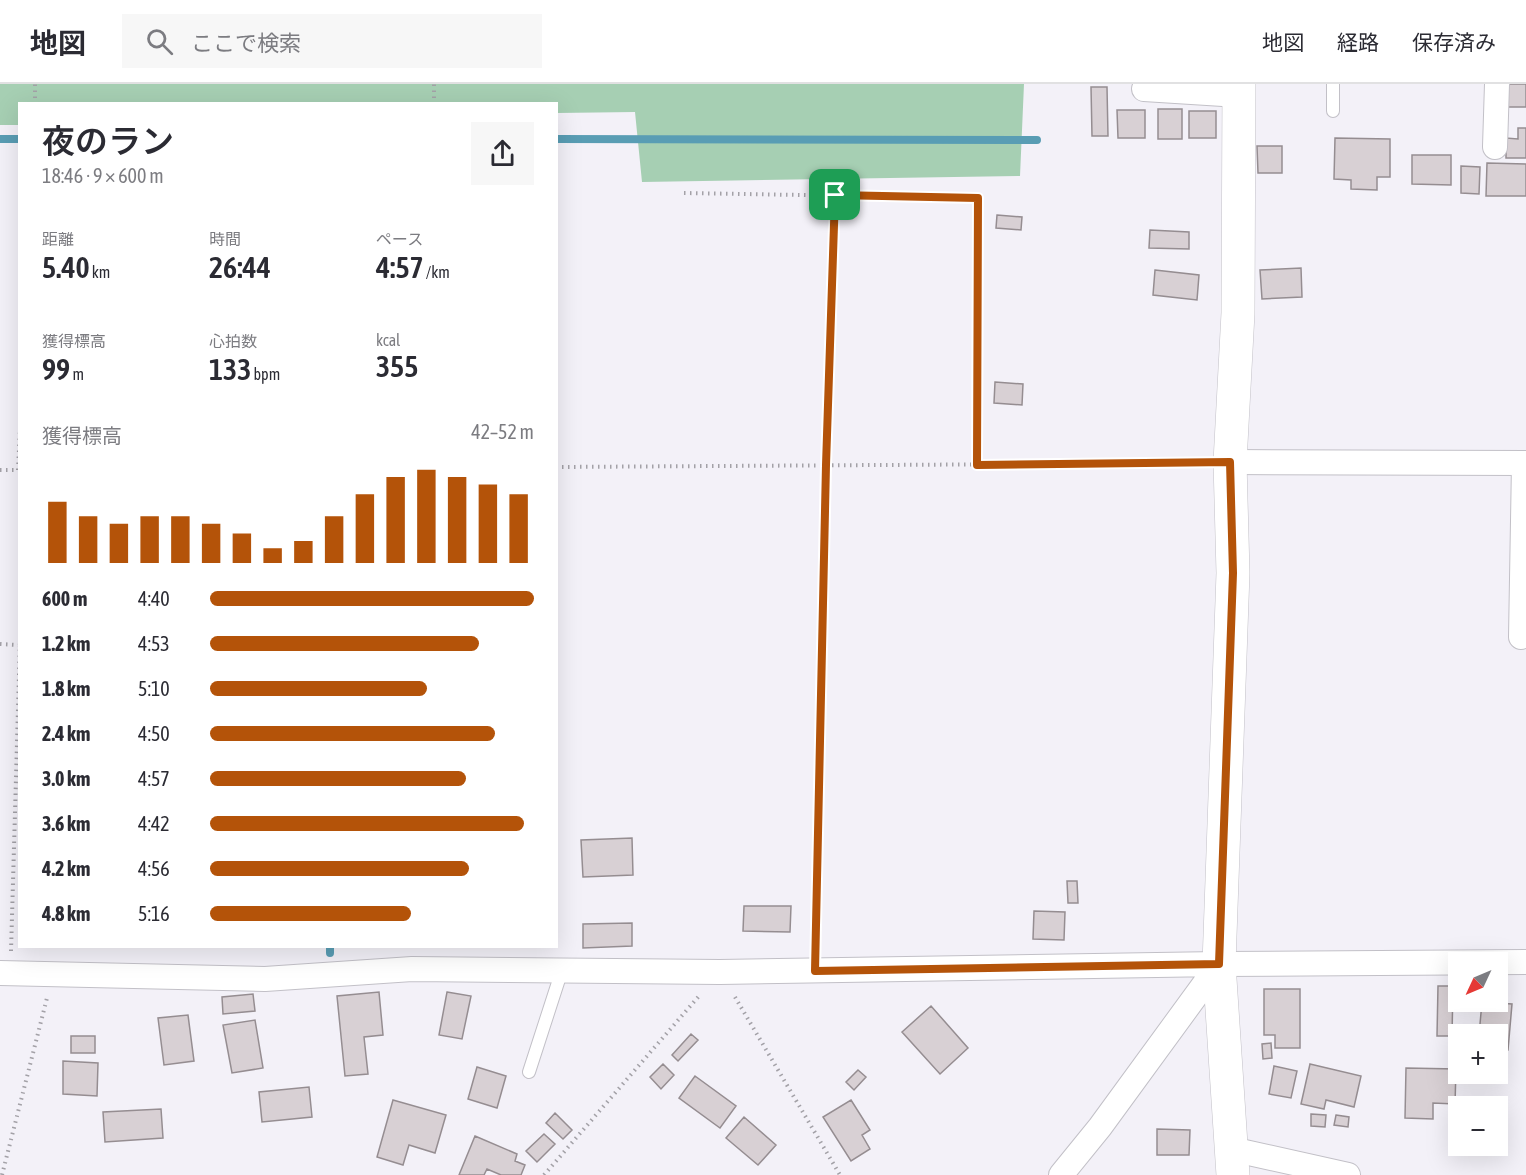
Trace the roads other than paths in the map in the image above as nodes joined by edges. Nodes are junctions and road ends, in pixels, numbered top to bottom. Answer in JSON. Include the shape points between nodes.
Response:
{"nodes":[{"id":1,"x":1333,"y":84,"type":"edge"},
{"id":2,"x":1497,"y":84,"type":"edge"},
{"id":3,"x":1144,"y":90,"type":"dead end"},
{"id":4,"x":1239,"y":99,"type":"edge"},
{"id":5,"x":1333,"y":111,"type":"dead end"},
{"id":6,"x":1495,"y":147,"type":"dead end"},
{"id":7,"x":1230,"y":462,"type":"junction"},
{"id":8,"x":1525,"y":463,"type":"edge"},
{"id":9,"x":1521,"y":637,"type":"dead end"},
{"id":10,"x":1526,"y":963,"type":"edge"},
{"id":11,"x":1219,"y":964,"type":"junction"},
{"id":12,"x":562,"y":970,"type":"junction"},
{"id":13,"x":5,"y":972,"type":"edge"},
{"id":14,"x":529,"y":1072,"type":"dead end"},
{"id":15,"x":1232,"y":1162,"type":"edge"},
{"id":16,"x":1061,"y":1175,"type":"edge"},
{"id":17,"x":1348,"y":1175,"type":"edge"}],
"edges":[{"from":1,"to":5,"type":"lane"},
{"from":2,"to":6,"type":"street"},
{"from":3,"to":4,"type":"street"},
{"from":4,"to":7,"type":"street","via":[[1238,313]]},
{"from":7,"to":8,"type":"street"},
{"from":7,"to":11,"type":"street","via":[[1233,573]]},
{"from":8,"to":9,"type":"street"},
{"from":10,"to":11,"type":"street"},
{"from":11,"to":12,"type":"street","via":[[720,972]]},
{"from":11,"to":15,"type":"street"},
{"from":11,"to":16,"type":"street"},
{"from":12,"to":13,"type":"street","via":[[412,969],[265,979]]},
{"from":12,"to":14,"type":"lane"},
{"from":15,"to":17,"type":"street"}]}
